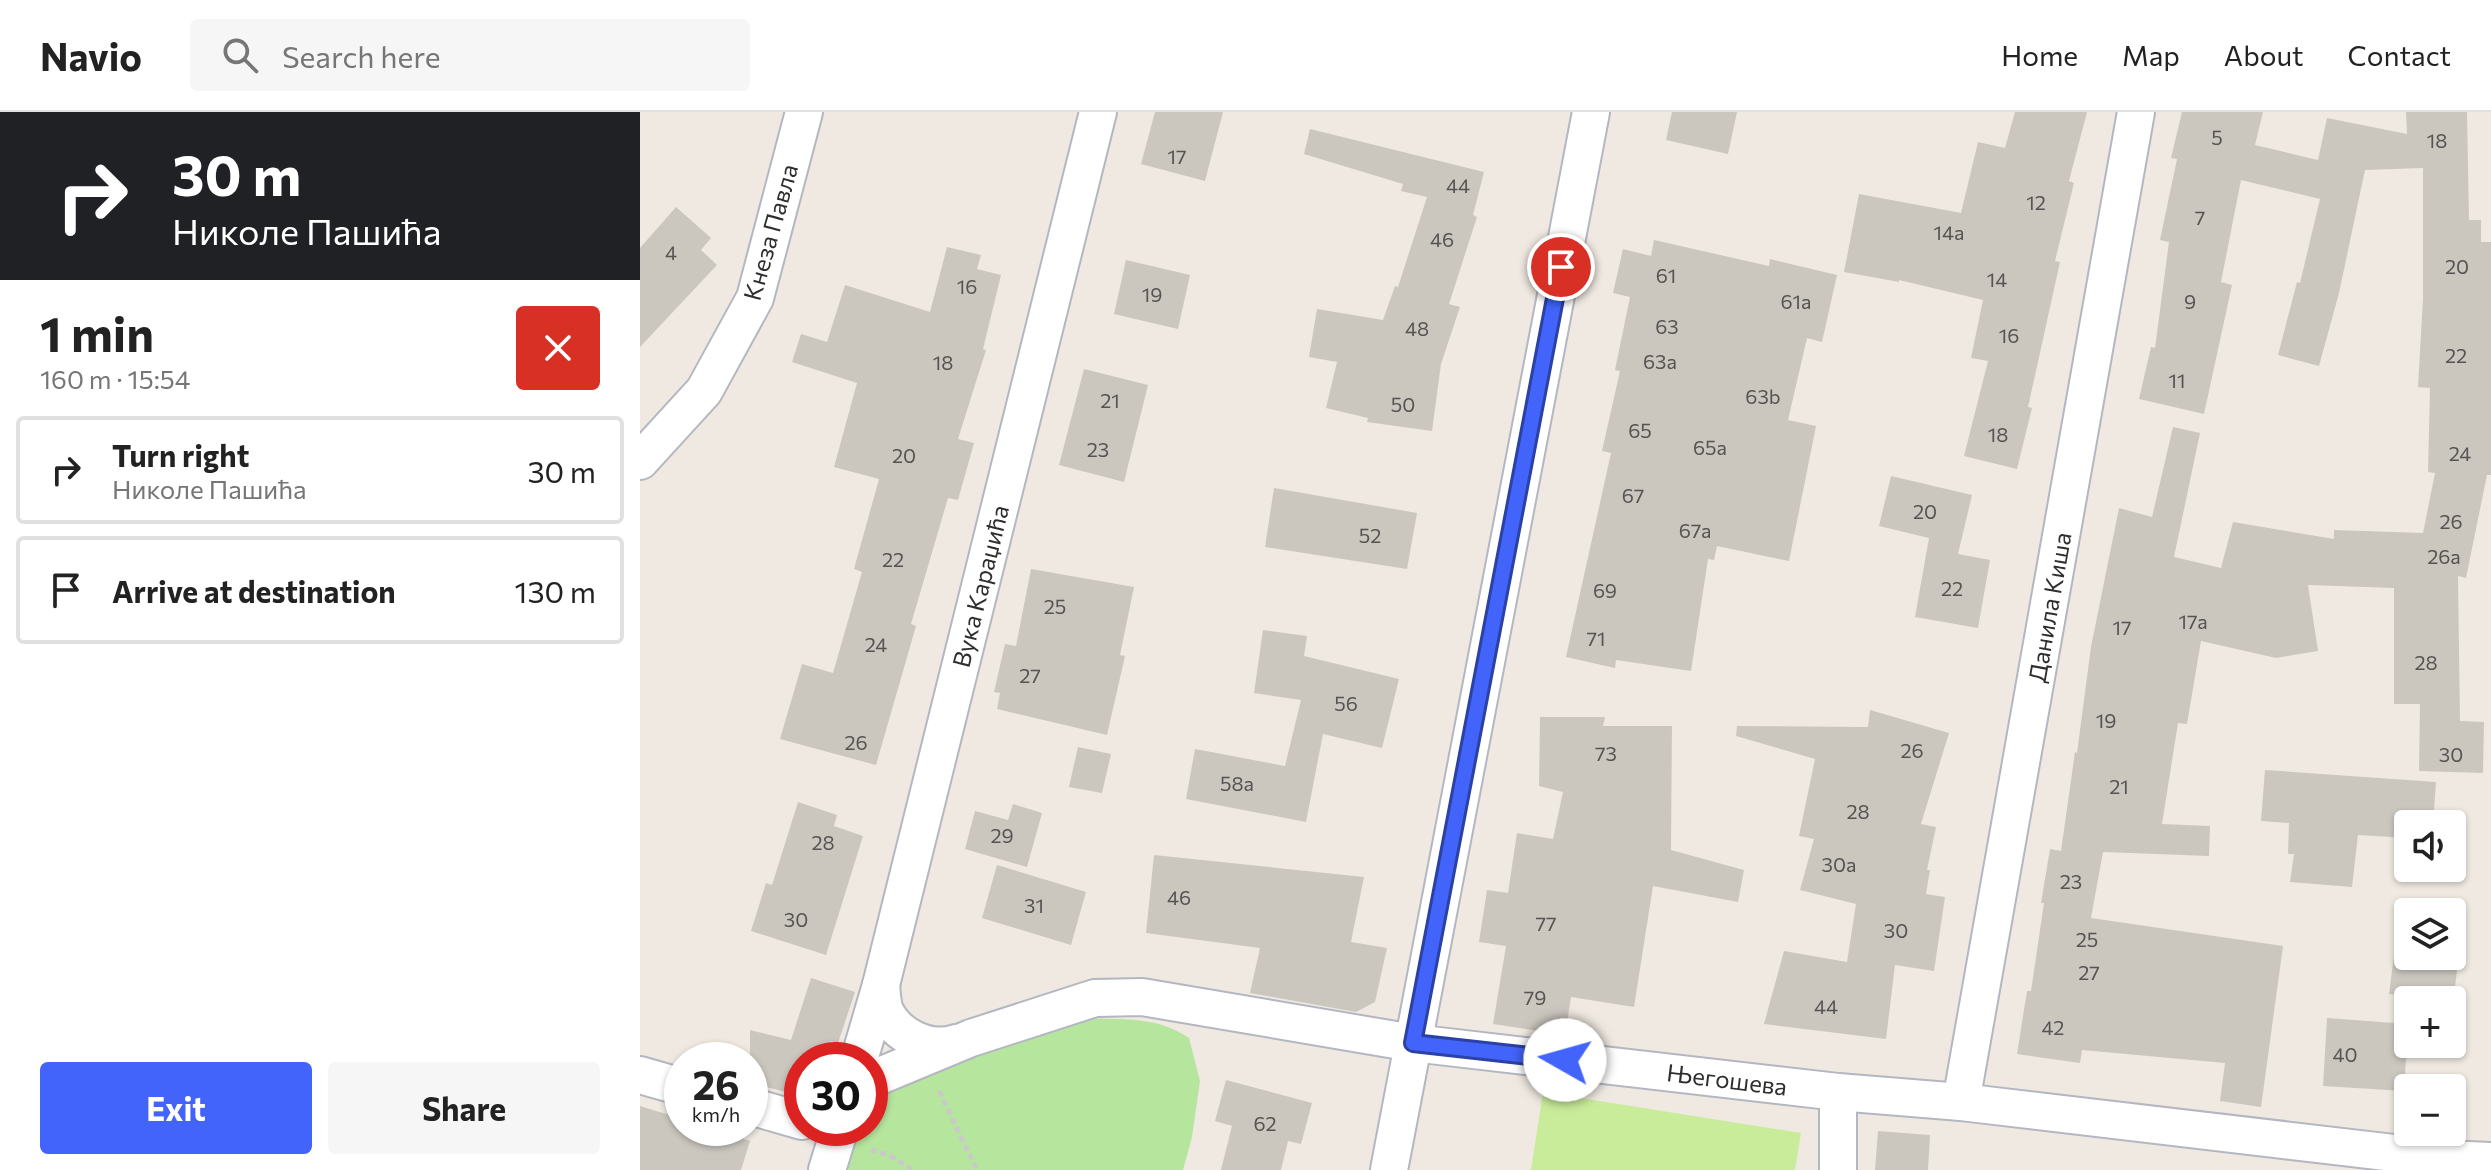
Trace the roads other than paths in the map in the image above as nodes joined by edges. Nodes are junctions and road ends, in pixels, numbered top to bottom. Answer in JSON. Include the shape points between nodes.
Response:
{"nodes":[{"id":1,"x":804,"y":112,"type":"edge"},
{"id":2,"x":1098,"y":112,"type":"edge"},
{"id":3,"x":1591,"y":112,"type":"edge"},
{"id":4,"x":2136,"y":112,"type":"edge"},
{"id":5,"x":640,"y":461,"type":"edge"},
{"id":6,"x":881,"y":985,"type":"junction"},
{"id":7,"x":971,"y":1038,"type":"junction"},
{"id":8,"x":864,"y":1042,"type":"edge"},
{"id":9,"x":1413,"y":1043,"type":"junction"},
{"id":10,"x":888,"y":1073,"type":"edge"},
{"id":11,"x":640,"y":1075,"type":"edge"},
{"id":12,"x":664,"y":1082,"type":"edge"},
{"id":13,"x":1838,"y":1092,"type":"junction"},
{"id":14,"x":1961,"y":1102,"type":"junction"},
{"id":15,"x":832,"y":1146,"type":"edge"},
{"id":16,"x":2491,"y":1161,"type":"edge"},
{"id":17,"x":827,"y":1170,"type":"edge"},
{"id":18,"x":1389,"y":1170,"type":"edge"},
{"id":19,"x":1838,"y":1170,"type":"edge"}],
"edges":[{"from":1,"to":5,"type":"street","name":"Кнеза Павла","via":[[755,298],[704,391]]},
{"from":2,"to":6,"type":"street","name":"Вука Караџића"},
{"from":3,"to":9,"type":"street"},
{"from":4,"to":14,"type":"street","name":"Данила Киша"},
{"from":6,"to":7,"type":"street","name":"Његошева","via":[[885,1010],[900,1031],[922,1043],[947,1046]]},
{"from":6,"to":8,"type":"street","name":"Вука Караџића"},
{"from":7,"to":9,"type":"street","name":"Његошева","via":[[1095,998],[1142,997]]},
{"from":7,"to":10,"type":"street","name":"Његошева"},
{"from":9,"to":13,"type":"street","name":"Његошева"},
{"from":9,"to":18,"type":"street"},
{"from":11,"to":12,"type":"street"},
{"from":13,"to":14,"type":"street","name":"Његошева"},
{"from":13,"to":19,"type":"street"},
{"from":14,"to":16,"type":"street","name":"Његошева"},
{"from":15,"to":17,"type":"street"}]}
